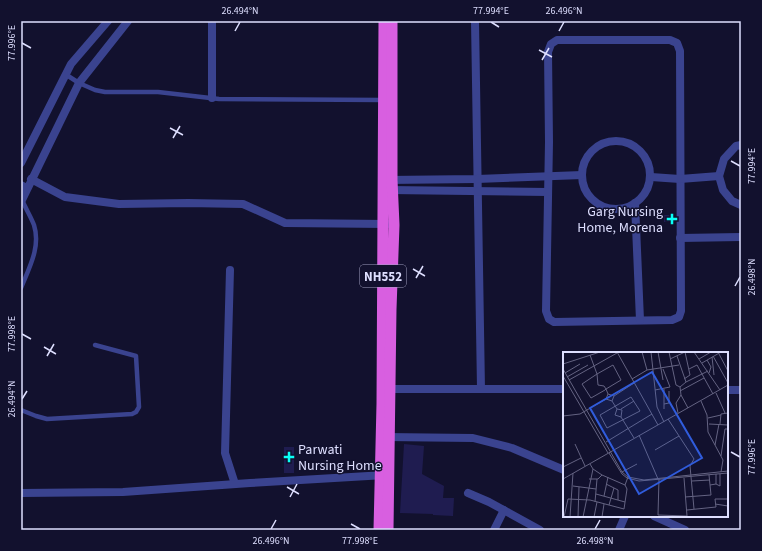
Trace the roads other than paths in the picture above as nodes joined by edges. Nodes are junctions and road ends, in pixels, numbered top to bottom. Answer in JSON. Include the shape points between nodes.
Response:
{"nodes":[{"id":1,"x":108,"y":21,"type":"edge"},
{"id":2,"x":128,"y":21,"type":"edge"},
{"id":3,"x":212,"y":21,"type":"edge"},
{"id":4,"x":384,"y":21,"type":"edge"},
{"id":5,"x":392,"y":21,"type":"edge"},
{"id":6,"x":475,"y":21,"type":"edge"},
{"id":7,"x":65,"y":74,"type":"junction"},
{"id":8,"x":79,"y":83,"type":"junction"},
{"id":9,"x":212,"y":98,"type":"junction"},
{"id":10,"x":383,"y":100,"type":"junction"},
{"id":11,"x":741,"y":145,"type":"edge"},
{"id":12,"x":21,"y":163,"type":"edge"},
{"id":13,"x":582,"y":175,"type":"junction"},
{"id":14,"x":548,"y":176,"type":"junction"},
{"id":15,"x":719,"y":176,"type":"junction"},
{"id":16,"x":707,"y":177,"type":"junction"},
{"id":17,"x":650,"y":178,"type":"junction"},
{"id":18,"x":478,"y":179,"type":"junction"},
{"id":19,"x":680,"y":179,"type":"junction"},
{"id":20,"x":31,"y":180,"type":"junction"},
{"id":21,"x":388,"y":185,"type":"junction"},
{"id":22,"x":24,"y":186,"type":"edge"},
{"id":23,"x":722,"y":190,"type":"junction"},
{"id":24,"x":478,"y":191,"type":"junction"},
{"id":25,"x":548,"y":192,"type":"junction"},
{"id":26,"x":21,"y":201,"type":"edge"},
{"id":27,"x":635,"y":203,"type":"junction"},
{"id":28,"x":741,"y":205,"type":"edge"},
{"id":29,"x":388,"y":225,"type":"junction"},
{"id":30,"x":741,"y":236,"type":"edge"},
{"id":31,"x":680,"y":238,"type":"junction"},
{"id":32,"x":230,"y":270,"type":"dead end"},
{"id":33,"x":21,"y":288,"type":"edge"},
{"id":34,"x":640,"y":320,"type":"junction"},
{"id":35,"x":95,"y":345,"type":"dead end"},
{"id":36,"x":386,"y":389,"type":"junction"},
{"id":37,"x":480,"y":389,"type":"junction"},
{"id":38,"x":563,"y":389,"type":"edge"},
{"id":39,"x":728,"y":390,"type":"edge"},
{"id":40,"x":741,"y":390,"type":"edge"},
{"id":41,"x":21,"y":410,"type":"edge"},
{"id":42,"x":386,"y":437,"type":"junction"},
{"id":43,"x":563,"y":470,"type":"edge"},
{"id":44,"x":385,"y":475,"type":"junction"},
{"id":45,"x":235,"y":484,"type":"junction"},
{"id":46,"x":21,"y":493,"type":"edge"},
{"id":47,"x":468,"y":493,"type":"dead end"},
{"id":48,"x":504,"y":510,"type":"junction"},
{"id":49,"x":625,"y":517,"type":"edge"},
{"id":50,"x":656,"y":517,"type":"edge"},
{"id":51,"x":379,"y":530,"type":"edge"},
{"id":52,"x":388,"y":530,"type":"edge"},
{"id":53,"x":494,"y":530,"type":"edge"},
{"id":54,"x":540,"y":530,"type":"edge"},
{"id":55,"x":619,"y":530,"type":"edge"},
{"id":56,"x":685,"y":530,"type":"edge"}],
"edges":[{"from":1,"to":7,"type":"street"},
{"from":2,"to":8,"type":"street"},
{"from":3,"to":9,"type":"street"},
{"from":4,"to":10,"type":"highway","number":"NH552"},
{"from":5,"to":21,"type":"highway","number":"NH552"},
{"from":6,"to":18,"type":"street"},
{"from":7,"to":8,"type":"lane"},
{"from":7,"to":12,"type":"street"},
{"from":8,"to":9,"type":"lane","via":[[101,91],[158,92]]},
{"from":8,"to":20,"type":"street"},
{"from":9,"to":10,"type":"lane"},
{"from":10,"to":21,"type":"highway","number":"NH552"},
{"from":11,"to":15,"type":"street","via":[[736,146],[724,159]]},
{"from":13,"to":14,"type":"street"},
{"from":13,"to":17,"type":"street","via":[[591,153],[600,145],[618,141],[635,146],[647,160]]},
{"from":13,"to":27,"type":"street","via":[[586,190],[595,202],[608,208],[623,209]]},
{"from":14,"to":18,"type":"street"},
{"from":14,"to":19,"type":"street","via":[[548,52],[551,44],[557,40],[670,40],[677,43],[680,51]]},
{"from":14,"to":25,"type":"street"},
{"from":15,"to":16,"type":"street"},
{"from":15,"to":23,"type":"street"},
{"from":16,"to":19,"type":"street"},
{"from":16,"to":23,"type":"street"},
{"from":17,"to":19,"type":"street"},
{"from":17,"to":27,"type":"street","via":[[646,192]]},
{"from":18,"to":21,"type":"street"},
{"from":18,"to":24,"type":"street"},
{"from":19,"to":31,"type":"street"},
{"from":20,"to":22,"type":"street"},
{"from":20,"to":29,"type":"street","via":[[65,197],[119,204],[243,204],[285,223]]},
{"from":21,"to":24,"type":"street"},
{"from":21,"to":29,"type":"highway","number":"NH552"},
{"from":22,"to":26,"type":"street"},
{"from":23,"to":28,"type":"street","via":[[732,201]]},
{"from":24,"to":25,"type":"street"},
{"from":24,"to":37,"type":"street"},
{"from":25,"to":34,"type":"street","via":[[546,311],[549,319],[554,322]]},
{"from":26,"to":33,"type":"lane","via":[[32,218],[36,233],[35,252]]},
{"from":27,"to":34,"type":"street"},
{"from":29,"to":36,"type":"highway","number":"NH552"},
{"from":30,"to":31,"type":"street"},
{"from":31,"to":34,"type":"street","via":[[679,318]]},
{"from":32,"to":45,"type":"street","via":[[226,453]]},
{"from":35,"to":41,"type":"lane","via":[[136,356],[139,407],[136,412],[48,419]]},
{"from":36,"to":37,"type":"street"},
{"from":36,"to":42,"type":"highway","number":"NH552"},
{"from":37,"to":38,"type":"street"},
{"from":39,"to":40,"type":"street"},
{"from":42,"to":43,"type":"street","via":[[473,438],[512,448]]},
{"from":42,"to":44,"type":"highway","number":"NH552"},
{"from":44,"to":45,"type":"street"},
{"from":44,"to":51,"type":"highway","number":"NH552"},
{"from":44,"to":52,"type":"highway","number":"NH552"},
{"from":45,"to":46,"type":"street","via":[[123,492]]},
{"from":47,"to":48,"type":"street"},
{"from":48,"to":53,"type":"street"},
{"from":48,"to":54,"type":"street"},
{"from":49,"to":55,"type":"street"},
{"from":50,"to":56,"type":"street"}]}
